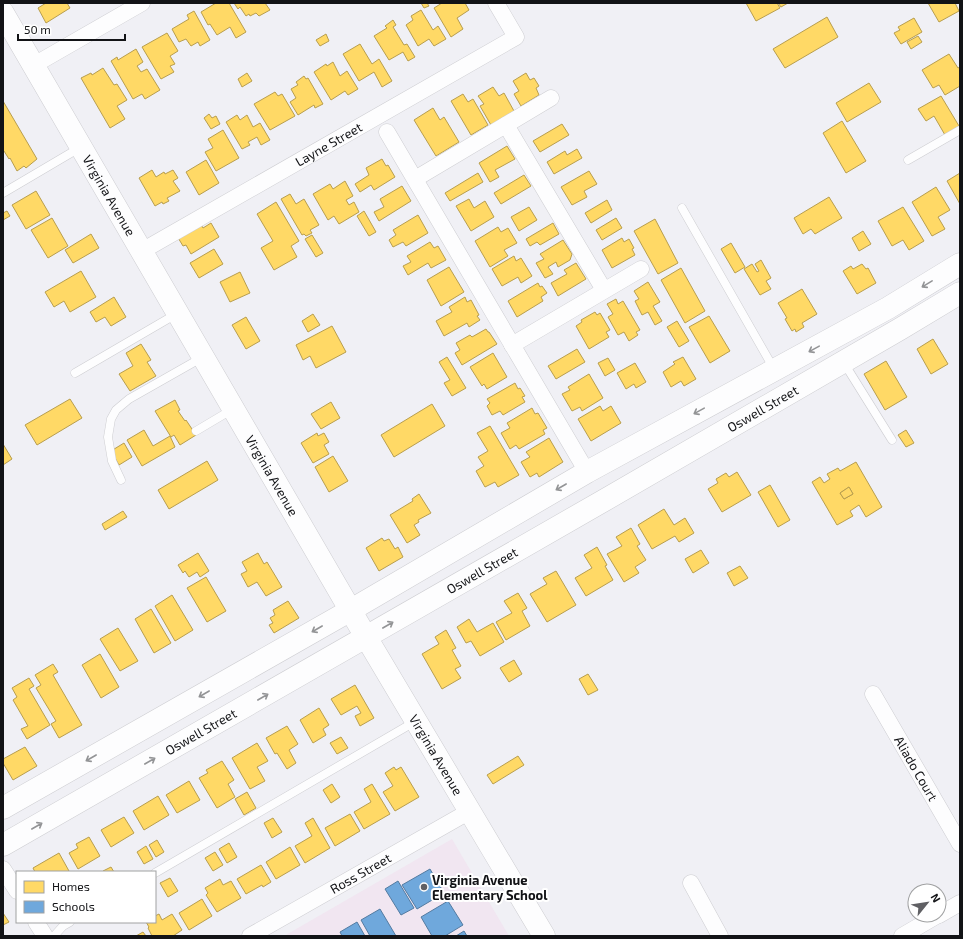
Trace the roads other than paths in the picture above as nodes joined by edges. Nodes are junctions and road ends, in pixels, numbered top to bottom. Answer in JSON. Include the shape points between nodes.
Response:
{"nodes":[{"id":1,"x":142,"y":3,"type":"edge"},
{"id":2,"x":496,"y":3,"type":"edge"},
{"id":3,"x":3,"y":13,"type":"edge"},
{"id":4,"x":34,"y":65,"type":"junction"},
{"id":5,"x":551,"y":98,"type":"dead end"},
{"id":6,"x":506,"y":125,"type":"junction"},
{"id":7,"x":960,"y":130,"type":"edge"},
{"id":8,"x":387,"y":132,"type":"dead end"},
{"id":9,"x":81,"y":147,"type":"junction"},
{"id":10,"x":908,"y":160,"type":"dead end"},
{"id":11,"x":415,"y":179,"type":"junction"},
{"id":12,"x":3,"y":193,"type":"edge"},
{"id":13,"x":682,"y":208,"type":"dead end"},
{"id":14,"x":142,"y":251,"type":"junction"},
{"id":15,"x":960,"y":264,"type":"edge"},
{"id":16,"x":641,"y":269,"type":"dead end"},
{"id":17,"x":604,"y":290,"type":"junction"},
{"id":18,"x":960,"y":293,"type":"edge"},
{"id":19,"x":178,"y":313,"type":"junction"},
{"id":20,"x":512,"y":344,"type":"junction"},
{"id":21,"x":204,"y":357,"type":"junction"},
{"id":22,"x":844,"y":362,"type":"junction"},
{"id":23,"x":775,"y":370,"type":"junction"},
{"id":24,"x":75,"y":373,"type":"dead end"},
{"id":25,"x":234,"y":408,"type":"junction"},
{"id":26,"x":196,"y":431,"type":"dead end"},
{"id":27,"x":892,"y":440,"type":"dead end"},
{"id":28,"x":666,"y":465,"type":"junction"},
{"id":29,"x":587,"y":472,"type":"junction"},
{"id":30,"x":121,"y":480,"type":"dead end"},
{"id":31,"x":351,"y":610,"type":"junction"},
{"id":32,"x":366,"y":637,"type":"junction"},
{"id":33,"x":873,"y":694,"type":"dead end"},
{"id":34,"x":416,"y":721,"type":"junction"},
{"id":35,"x":3,"y":808,"type":"edge"},
{"id":36,"x":470,"y":811,"type":"junction"},
{"id":37,"x":960,"y":844,"type":"edge"},
{"id":38,"x":3,"y":845,"type":"edge"},
{"id":39,"x":3,"y":868,"type":"edge"},
{"id":40,"x":156,"y":872,"type":"edge"},
{"id":41,"x":690,"y":883,"type":"dead end"},
{"id":42,"x":16,"y":889,"type":"edge"},
{"id":43,"x":960,"y":902,"type":"edge"},
{"id":44,"x":947,"y":910,"type":"edge"},
{"id":45,"x":37,"y":923,"type":"edge"},
{"id":46,"x":68,"y":923,"type":"edge"},
{"id":47,"x":925,"y":923,"type":"edge"},
{"id":48,"x":45,"y":936,"type":"edge"},
{"id":49,"x":54,"y":936,"type":"edge"},
{"id":50,"x":250,"y":936,"type":"edge"},
{"id":51,"x":544,"y":936,"type":"edge"},
{"id":52,"x":720,"y":936,"type":"edge"},
{"id":53,"x":902,"y":936,"type":"edge"}],
"edges":[{"from":1,"to":4,"type":"street"},
{"from":2,"to":14,"type":"street","name":"Layne Street","via":[[516,37]]},
{"from":3,"to":4,"type":"main road","name":"Virginia Avenue"},
{"from":4,"to":9,"type":"main road","name":"Virginia Avenue"},
{"from":5,"to":6,"type":"street"},
{"from":6,"to":11,"type":"street"},
{"from":6,"to":17,"type":"street"},
{"from":7,"to":10,"type":"lane"},
{"from":8,"to":11,"type":"street"},
{"from":9,"to":12,"type":"lane"},
{"from":9,"to":14,"type":"main road","name":"Virginia Avenue"},
{"from":11,"to":20,"type":"street"},
{"from":13,"to":23,"type":"lane"},
{"from":14,"to":19,"type":"main road","name":"Virginia Avenue"},
{"from":15,"to":23,"type":"main road","one_way":true,"via":[[888,308]]},
{"from":16,"to":17,"type":"street"},
{"from":17,"to":20,"type":"street"},
{"from":18,"to":22,"type":"main road","name":"Oswell Street"},
{"from":19,"to":21,"type":"main road","name":"Virginia Avenue"},
{"from":19,"to":24,"type":"lane"},
{"from":20,"to":29,"type":"street"},
{"from":21,"to":25,"type":"main road","name":"Virginia Avenue"},
{"from":21,"to":30,"type":"lane","via":[[129,399],[116,410],[111,419],[108,437],[112,461]]},
{"from":22,"to":27,"type":"lane"},
{"from":22,"to":28,"type":"main road","name":"Oswell Street"},
{"from":23,"to":28,"type":"main road","via":[[775,379],[770,386],[748,398]]},
{"from":23,"to":29,"type":"main road","one_way":true},
{"from":25,"to":26,"type":"lane"},
{"from":25,"to":31,"type":"main road","name":"Virginia Avenue"},
{"from":32,"to":28,"type":"main road","name":"Oswell Street","one_way":true},
{"from":29,"to":31,"type":"main road","one_way":true},
{"from":31,"to":32,"type":"main road","name":"Virginia Avenue"},
{"from":31,"to":35,"type":"main road","one_way":true},
{"from":32,"to":34,"type":"main road","name":"Virginia Avenue"},
{"from":38,"to":32,"type":"main road","name":"Oswell Street","one_way":true},
{"from":33,"to":37,"type":"street","name":"Aliado Court"},
{"from":34,"to":36,"type":"main road","name":"Virginia Avenue"},
{"from":34,"to":40,"type":"lane"},
{"from":36,"to":50,"type":"street","name":"Ross Street"},
{"from":36,"to":51,"type":"main road","name":"Virginia Avenue"},
{"from":39,"to":42,"type":"street"},
{"from":41,"to":52,"type":"street"},
{"from":43,"to":44,"type":"street"},
{"from":45,"to":48,"type":"street"},
{"from":46,"to":49,"type":"lane"},
{"from":47,"to":53,"type":"street"}]}
